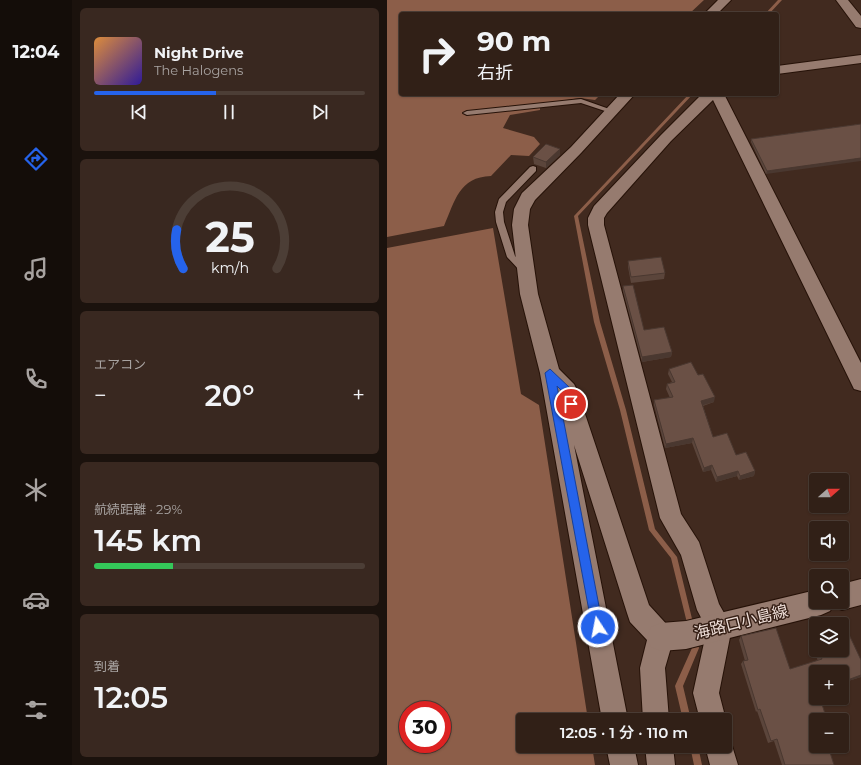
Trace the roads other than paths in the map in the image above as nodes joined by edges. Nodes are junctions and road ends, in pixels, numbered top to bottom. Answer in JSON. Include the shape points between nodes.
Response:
{"nodes":[{"id":1,"x":725,"y":0,"type":"edge"},
{"id":2,"x":842,"y":0,"type":"edge"},
{"id":3,"x":713,"y":12,"type":"edge"},
{"id":4,"x":861,"y":24,"type":"edge"},
{"id":5,"x":861,"y":59,"type":"edge"},
{"id":6,"x":779,"y":70,"type":"edge"},
{"id":7,"x":626,"y":96,"type":"edge"},
{"id":8,"x":708,"y":96,"type":"edge"},
{"id":9,"x":718,"y":96,"type":"edge"},
{"id":10,"x":611,"y":110,"type":"junction"},
{"id":11,"x":467,"y":113,"type":"dead end"},
{"id":12,"x":533,"y":168,"type":"dead end"},
{"id":13,"x":527,"y":272,"type":"junction"},
{"id":14,"x":550,"y":373,"type":"junction"},
{"id":15,"x":861,"y":383,"type":"edge"},
{"id":16,"x":861,"y":592,"type":"edge"},
{"id":17,"x":849,"y":595,"type":"edge"},
{"id":18,"x":809,"y":605,"type":"edge"},
{"id":19,"x":717,"y":628,"type":"junction"},
{"id":20,"x":673,"y":636,"type":"junction"},
{"id":21,"x":614,"y":713,"type":"edge"},
{"id":22,"x":655,"y":713,"type":"edge"},
{"id":23,"x":711,"y":713,"type":"edge"},
{"id":24,"x":621,"y":753,"type":"edge"},
{"id":25,"x":660,"y":753,"type":"edge"},
{"id":26,"x":721,"y":753,"type":"edge"},
{"id":27,"x":624,"y":765,"type":"edge"},
{"id":28,"x":661,"y":765,"type":"edge"},
{"id":29,"x":724,"y":765,"type":"edge"}],
"edges":[{"from":1,"to":3,"type":"street"},
{"from":2,"to":4,"type":"street"},
{"from":5,"to":6,"type":"street"},
{"from":7,"to":10,"type":"street"},
{"from":8,"to":19,"type":"street","via":[[600,210],[596,225],[671,518],[691,550]]},
{"from":9,"to":15,"type":"street"},
{"from":10,"to":11,"type":"lane","via":[[581,101]]},
{"from":10,"to":13,"type":"street","via":[[529,197],[523,209],[520,225]]},
{"from":12,"to":13,"type":"lane","via":[[502,201],[499,212],[511,257]]},
{"from":13,"to":14,"type":"street","via":[[531,300]]},
{"from":14,"to":20,"type":"street","via":[[567,390],[639,613]]},
{"from":14,"to":21,"type":"street"},
{"from":16,"to":17,"type":"main road"},
{"from":18,"to":19,"type":"main road","name":"海路口小島線"},
{"from":19,"to":20,"type":"main road","name":"海路口小島線"},
{"from":19,"to":23,"type":"street","via":[[706,692]]},
{"from":20,"to":22,"type":"street","via":[[654,653],[651,669]]},
{"from":24,"to":27,"type":"street"},
{"from":25,"to":28,"type":"street"},
{"from":26,"to":29,"type":"street"}]}
